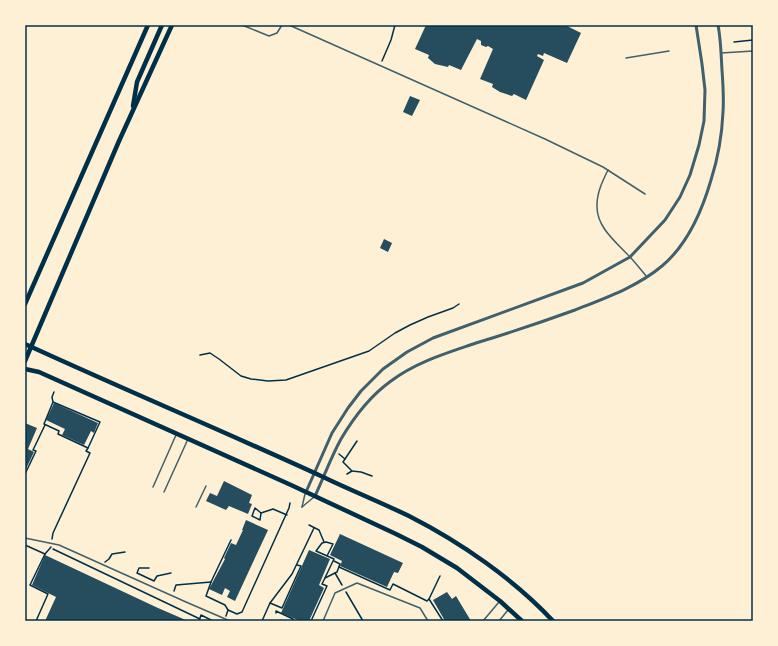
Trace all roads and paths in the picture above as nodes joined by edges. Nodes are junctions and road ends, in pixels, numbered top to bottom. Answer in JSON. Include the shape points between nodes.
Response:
{"nodes":[{"id":1,"x":148,"y":25,"type":"edge"},
{"id":2,"x":162,"y":25,"type":"edge"},
{"id":3,"x":172,"y":25,"type":"edge"},
{"id":4,"x":242,"y":25,"type":"edge"},
{"id":5,"x":282,"y":25,"type":"edge"},
{"id":6,"x":289,"y":25,"type":"edge"},
{"id":7,"x":395,"y":25,"type":"edge"},
{"id":8,"x":696,"y":25,"type":"edge"},
{"id":9,"x":718,"y":25,"type":"edge"},
{"id":10,"x":753,"y":40,"type":"edge"},
{"id":11,"x":734,"y":42,"type":"dead end"},
{"id":12,"x":669,"y":51,"type":"dead end"},
{"id":13,"x":753,"y":51,"type":"edge"},
{"id":14,"x":721,"y":54,"type":"junction"},
{"id":15,"x":626,"y":58,"type":"dead end"},
{"id":16,"x":380,"y":65,"type":"junction"},
{"id":17,"x":133,"y":112,"type":"junction"},
{"id":18,"x":608,"y":170,"type":"junction"},
{"id":19,"x":645,"y":194,"type":"dead end"},
{"id":20,"x":630,"y":257,"type":"junction"},
{"id":21,"x":647,"y":277,"type":"junction"},
{"id":22,"x":25,"y":304,"type":"edge"},
{"id":23,"x":459,"y":304,"type":"dead end"},
{"id":24,"x":25,"y":344,"type":"edge"},
{"id":25,"x":31,"y":347,"type":"junction"},
{"id":26,"x":200,"y":355,"type":"dead end"},
{"id":27,"x":25,"y":361,"type":"edge"},
{"id":28,"x":25,"y":369,"type":"edge"},
{"id":29,"x":54,"y":392,"type":"dead end"},
{"id":30,"x":53,"y":402,"type":"junction"},
{"id":31,"x":45,"y":425,"type":"junction"},
{"id":32,"x":177,"y":434,"type":"junction"},
{"id":33,"x":188,"y":439,"type":"junction"},
{"id":34,"x":357,"y":441,"type":"dead end"},
{"id":35,"x":88,"y":448,"type":"junction"},
{"id":36,"x":339,"y":454,"type":"dead end"},
{"id":37,"x":345,"y":459,"type":"junction"},
{"id":38,"x":352,"y":471,"type":"junction"},
{"id":39,"x":314,"y":473,"type":"junction"},
{"id":40,"x":25,"y":474,"type":"edge"},
{"id":41,"x":347,"y":474,"type":"dead end"},
{"id":42,"x":372,"y":476,"type":"dead end"},
{"id":43,"x":323,"y":477,"type":"junction"},
{"id":44,"x":206,"y":486,"type":"dead end"},
{"id":45,"x":153,"y":487,"type":"dead end"},
{"id":46,"x":164,"y":492,"type":"dead end"},
{"id":47,"x":306,"y":492,"type":"junction"},
{"id":48,"x":315,"y":496,"type":"junction"},
{"id":49,"x":290,"y":503,"type":"dead end"},
{"id":50,"x":196,"y":507,"type":"dead end"},
{"id":51,"x":261,"y":513,"type":"junction"},
{"id":52,"x":286,"y":515,"type":"junction"},
{"id":53,"x":309,"y":525,"type":"dead end"},
{"id":54,"x":314,"y":528,"type":"junction"},
{"id":55,"x":25,"y":538,"type":"edge"},
{"id":56,"x":231,"y":540,"type":"dead end"},
{"id":57,"x":324,"y":542,"type":"junction"},
{"id":58,"x":52,"y":543,"type":"junction"},
{"id":59,"x":25,"y":546,"type":"edge"},
{"id":60,"x":51,"y":548,"type":"junction"},
{"id":61,"x":125,"y":552,"type":"dead end"},
{"id":62,"x":45,"y":554,"type":"junction"},
{"id":63,"x":327,"y":556,"type":"junction"},
{"id":64,"x":109,"y":559,"type":"dead end"},
{"id":65,"x":333,"y":561,"type":"junction"},
{"id":66,"x":297,"y":565,"type":"junction"},
{"id":67,"x":339,"y":567,"type":"junction"},
{"id":68,"x":149,"y":568,"type":"dead end"},
{"id":69,"x":335,"y":573,"type":"junction"},
{"id":70,"x":171,"y":574,"type":"dead end"},
{"id":71,"x":440,"y":576,"type":"dead end"},
{"id":72,"x":325,"y":578,"type":"junction"},
{"id":73,"x":211,"y":582,"type":"junction"},
{"id":74,"x":176,"y":585,"type":"dead end"},
{"id":75,"x":344,"y":588,"type":"junction"},
{"id":76,"x":429,"y":600,"type":"junction"},
{"id":77,"x":500,"y":601,"type":"junction"},
{"id":78,"x":270,"y":602,"type":"junction"},
{"id":79,"x":281,"y":608,"type":"junction"},
{"id":80,"x":509,"y":609,"type":"junction"},
{"id":81,"x":228,"y":610,"type":"junction"},
{"id":82,"x":279,"y":612,"type":"junction"},
{"id":83,"x":276,"y":613,"type":"dead end"},
{"id":84,"x":224,"y":619,"type":"junction"},
{"id":85,"x":199,"y":620,"type":"edge"},
{"id":86,"x":36,"y":621,"type":"edge"},
{"id":87,"x":213,"y":621,"type":"edge"},
{"id":88,"x":230,"y":621,"type":"edge"},
{"id":89,"x":262,"y":621,"type":"edge"},
{"id":90,"x":293,"y":621,"type":"edge"},
{"id":91,"x":310,"y":621,"type":"edge"},
{"id":92,"x":323,"y":621,"type":"edge"},
{"id":93,"x":363,"y":621,"type":"edge"},
{"id":94,"x":428,"y":621,"type":"edge"},
{"id":95,"x":443,"y":621,"type":"edge"},
{"id":96,"x":483,"y":621,"type":"edge"},
{"id":97,"x":499,"y":621,"type":"edge"},
{"id":98,"x":522,"y":621,"type":"edge"},
{"id":99,"x":553,"y":621,"type":"edge"}],
"edges":[{"from":1,"to":22,"type":"main road"},
{"from":2,"to":17,"type":"main road","via":[[137,82]]},
{"from":3,"to":17,"type":"main road"},
{"from":4,"to":5,"type":"lane","via":[[269,36],[277,32]]},
{"from":6,"to":16,"type":"lane"},
{"from":7,"to":16,"type":"path"},
{"from":8,"to":20,"type":"street","via":[[705,90],[700,145],[680,197],[664,220]]},
{"from":9,"to":14,"type":"street"},
{"from":10,"to":11,"type":"path"},
{"from":12,"to":15,"type":"lane"},
{"from":13,"to":14,"type":"lane"},
{"from":14,"to":21,"type":"street","via":[[723,119],[718,155],[710,184],[700,211],[684,240],[662,266]]},
{"from":16,"to":18,"type":"lane"},
{"from":17,"to":25,"type":"main road"},
{"from":18,"to":19,"type":"lane"},
{"from":18,"to":20,"type":"lane","via":[[600,187],[598,217],[607,233]]},
{"from":20,"to":21,"type":"lane"},
{"from":20,"to":39,"type":"street","via":[[583,283],[433,338],[383,369],[348,408],[332,433]]},
{"from":21,"to":43,"type":"street","via":[[615,294],[552,318],[437,356],[391,381],[372,397],[354,418]]},
{"from":23,"to":26,"type":"path","via":[[410,325],[369,350],[286,380],[268,382],[251,379],[241,376],[210,353]]},
{"from":24,"to":25,"type":"main road"},
{"from":25,"to":27,"type":"main road"},
{"from":25,"to":39,"type":"main road"},
{"from":28,"to":32,"type":"main road","via":[[39,372]]},
{"from":29,"to":30,"type":"path"},
{"from":30,"to":31,"type":"path"},
{"from":30,"to":35,"type":"path","via":[[100,422]]},
{"from":31,"to":35,"type":"path"},
{"from":31,"to":40,"type":"path"},
{"from":32,"to":33,"type":"main road"},
{"from":32,"to":45,"type":"lane"},
{"from":33,"to":46,"type":"lane"},
{"from":33,"to":47,"type":"main road"},
{"from":34,"to":37,"type":"path"},
{"from":35,"to":58,"type":"path","via":[[86,451],[90,453],[53,533]]},
{"from":36,"to":37,"type":"path"},
{"from":37,"to":38,"type":"path","via":[[343,462]]},
{"from":38,"to":41,"type":"path"},
{"from":38,"to":42,"type":"path"},
{"from":39,"to":43,"type":"main road"},
{"from":39,"to":47,"type":"street"},
{"from":43,"to":48,"type":"street"},
{"from":43,"to":99,"type":"main road","via":[[409,516],[456,543],[516,586]]},
{"from":44,"to":50,"type":"lane"},
{"from":47,"to":48,"type":"main road"},
{"from":47,"to":48,"type":"lane","via":[[302,507]]},
{"from":48,"to":77,"type":"main road","via":[[422,547],[457,568]]},
{"from":49,"to":52,"type":"path"},
{"from":51,"to":51,"type":"path","via":[[255,508],[252,516],[260,520]]},
{"from":51,"to":52,"type":"path","via":[[273,509]]},
{"from":52,"to":81,"type":"path","via":[[242,612],[237,614]]},
{"from":53,"to":54,"type":"path"},
{"from":54,"to":57,"type":"path","via":[[319,530]]},
{"from":54,"to":66,"type":"path"},
{"from":55,"to":58,"type":"lane"},
{"from":56,"to":73,"type":"path"},
{"from":57,"to":63,"type":"path","via":[[333,544]]},
{"from":57,"to":63,"type":"path","via":[[316,551]]},
{"from":58,"to":60,"type":"path"},
{"from":58,"to":84,"type":"lane"},
{"from":59,"to":62,"type":"path"},
{"from":60,"to":62,"type":"path"},
{"from":60,"to":85,"type":"path"},
{"from":61,"to":64,"type":"path","via":[[112,554]]},
{"from":62,"to":86,"type":"path","via":[[30,585],[48,594]]},
{"from":63,"to":65,"type":"path","via":[[334,559]]},
{"from":65,"to":67,"type":"path","via":[[340,564]]},
{"from":65,"to":72,"type":"path"},
{"from":66,"to":78,"type":"path"},
{"from":66,"to":79,"type":"path","via":[[301,566]]},
{"from":67,"to":69,"type":"path"},
{"from":67,"to":76,"type":"path","via":[[390,590],[393,584]]},
{"from":68,"to":70,"type":"path","via":[[139,568],[137,573],[154,581],[157,576]]},
{"from":69,"to":72,"type":"path"},
{"from":69,"to":75,"type":"path"},
{"from":71,"to":76,"type":"path"},
{"from":72,"to":91,"type":"path","via":[[322,584],[327,586]]},
{"from":73,"to":74,"type":"path"},
{"from":73,"to":81,"type":"path","via":[[206,596],[225,605]]},
{"from":75,"to":92,"type":"lane","via":[[335,593]]},
{"from":75,"to":93,"type":"path"},
{"from":75,"to":94,"type":"lane","via":[[357,582],[420,608]]},
{"from":76,"to":95,"type":"path"},
{"from":77,"to":80,"type":"main road"},
{"from":77,"to":96,"type":"lane"},
{"from":78,"to":79,"type":"path"},
{"from":78,"to":89,"type":"path"},
{"from":79,"to":82,"type":"path"},
{"from":80,"to":97,"type":"lane"},
{"from":80,"to":98,"type":"main road"},
{"from":81,"to":84,"type":"path"},
{"from":82,"to":83,"type":"path"},
{"from":82,"to":90,"type":"path"},
{"from":84,"to":88,"type":"lane"},
{"from":85,"to":87,"type":"path","via":[[201,615]]}]}
